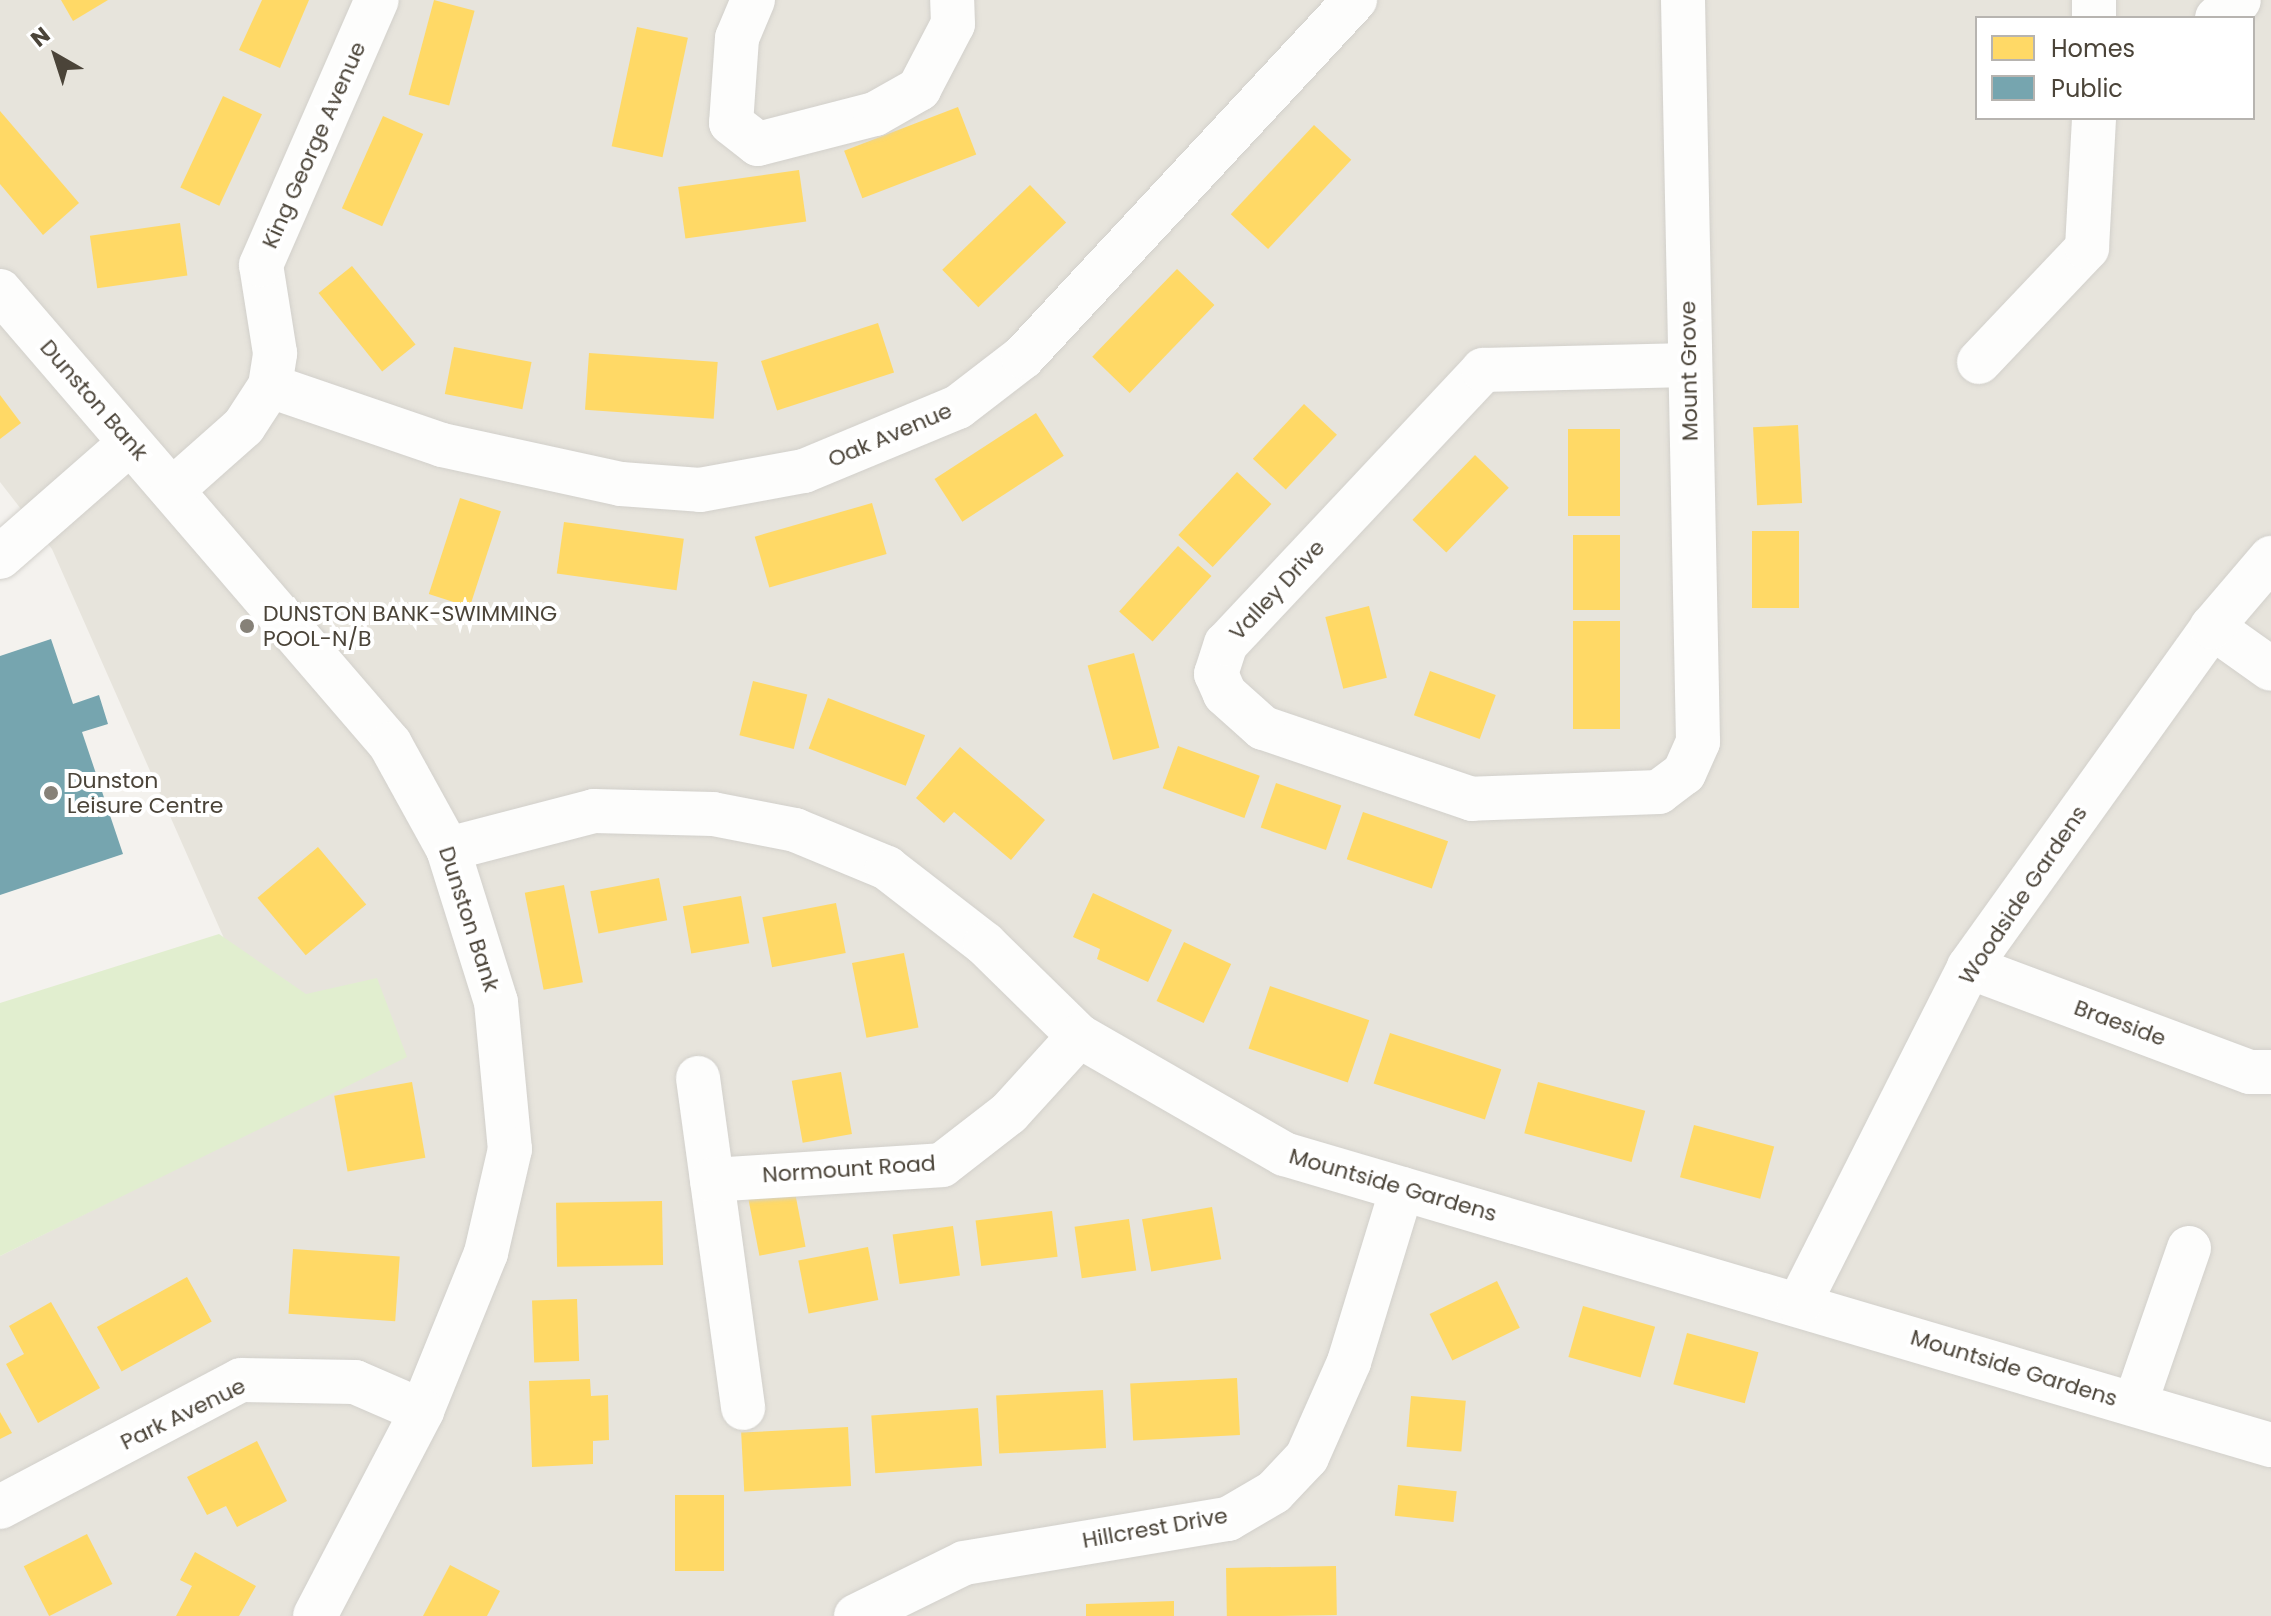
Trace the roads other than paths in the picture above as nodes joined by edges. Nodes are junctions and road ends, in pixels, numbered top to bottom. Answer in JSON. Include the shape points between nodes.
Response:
{"nodes":[{"id":1,"x":377,"y":0,"type":"edge"},
{"id":2,"x":753,"y":0,"type":"edge"},
{"id":3,"x":952,"y":0,"type":"edge"},
{"id":4,"x":1355,"y":0,"type":"edge"},
{"id":5,"x":1683,"y":0,"type":"edge"},
{"id":6,"x":2239,"y":0,"type":"edge"},
{"id":7,"x":2219,"y":16,"type":"edge"},
{"id":8,"x":2094,"y":120,"type":"edge"},
{"id":9,"x":0,"y":291,"type":"edge"},
{"id":10,"x":1979,"y":362,"type":"dead end"},
{"id":11,"x":1688,"y":365,"type":"junction"},
{"id":12,"x":270,"y":386,"type":"junction"},
{"id":13,"x":130,"y":443,"type":"junction"},
{"id":14,"x":172,"y":490,"type":"junction"},
{"id":15,"x":0,"y":557,"type":"edge"},
{"id":16,"x":2271,"y":558,"type":"edge"},
{"id":17,"x":2212,"y":627,"type":"junction"},
{"id":18,"x":2271,"y":669,"type":"edge"},
{"id":19,"x":1698,"y":742,"type":"joint"},
{"id":20,"x":448,"y":849,"type":"junction"},
{"id":21,"x":1969,"y":967,"type":"junction"},
{"id":22,"x":1079,"y":1036,"type":"junction"},
{"id":23,"x":2271,"y":1072,"type":"edge"},
{"id":24,"x":698,"y":1078,"type":"dead end"},
{"id":25,"x":712,"y":1180,"type":"junction"},
{"id":26,"x":1402,"y":1189,"type":"junction"},
{"id":27,"x":2189,"y":1248,"type":"dead end"},
{"id":28,"x":1799,"y":1304,"type":"junction"},
{"id":29,"x":2135,"y":1404,"type":"junction"},
{"id":30,"x":743,"y":1408,"type":"dead end"},
{"id":31,"x":422,"y":1411,"type":"junction"},
{"id":32,"x":2271,"y":1445,"type":"edge"},
{"id":33,"x":0,"y":1507,"type":"edge"},
{"id":34,"x":315,"y":1616,"type":"edge"},
{"id":35,"x":856,"y":1616,"type":"edge"}],
"edges":[{"from":1,"to":12,"type":"street","name":"King George Avenue","via":[[261,265],[274,338]]},
{"from":2,"to":3,"type":"street","via":[[737,38],[731,123],[758,144],[875,114],[919,89],[953,24]]},
{"from":4,"to":12,"type":"street","name":"Oak Avenue","via":[[1023,357],[958,407],[804,471],[700,490],[621,484],[442,445]]},
{"from":5,"to":11,"type":"street","name":"Mount Grove"},
{"from":6,"to":7,"type":"street"},
{"from":8,"to":10,"type":"street","via":[[2087,248]]},
{"from":9,"to":13,"type":"street","name":"Dunston Bank"},
{"from":11,"to":19,"type":"street","name":"Mount Grove"},
{"from":11,"to":19,"type":"street","name":"Valley Drive","via":[[1483,370],[1226,644],[1216,674],[1225,694],[1263,728],[1472,799],[1659,792],[1684,773]]},
{"from":12,"to":14,"type":"street","name":"King George Avenue","via":[[244,426]]},
{"from":13,"to":14,"type":"street","name":"Dunston Bank"},
{"from":13,"to":15,"type":"street"},
{"from":14,"to":20,"type":"street","name":"Dunston Bank","via":[[355,696],[423,795]]},
{"from":16,"to":17,"type":"street","name":"Woodside Gardens"},
{"from":17,"to":18,"type":"street"},
{"from":17,"to":21,"type":"street","name":"Woodside Gardens"},
{"from":20,"to":22,"type":"street","name":"Mountside Gardens","via":[[594,811],[713,814],[795,830],[887,868],[985,944]]},
{"from":20,"to":31,"type":"street","name":"Dunston Bank","via":[[496,1002],[510,1149],[486,1253]]},
{"from":21,"to":23,"type":"street","name":"Braeside","via":[[2250,1072]]},
{"from":21,"to":28,"type":"street","name":"Woodside Gardens"},
{"from":22,"to":25,"type":"street","name":"Normount Road","via":[[1009,1113],[942,1165]]},
{"from":22,"to":26,"type":"street","name":"Mountside Gardens","via":[[1284,1154]]},
{"from":24,"to":25,"type":"street"},
{"from":25,"to":30,"type":"street"},
{"from":26,"to":28,"type":"street","name":"Mountside Gardens"},
{"from":26,"to":35,"type":"street","name":"Hillcrest Drive","via":[[1349,1362],[1307,1457],[1274,1492],[1228,1519],[964,1563]]},
{"from":27,"to":29,"type":"street"},
{"from":28,"to":29,"type":"street","name":"Mountside Gardens"},
{"from":29,"to":32,"type":"street","name":"Mountside Gardens"},
{"from":31,"to":33,"type":"street","name":"Park Avenue","via":[[355,1382],[241,1380]]},
{"from":31,"to":34,"type":"street","name":"Dunston Bank"}]}
